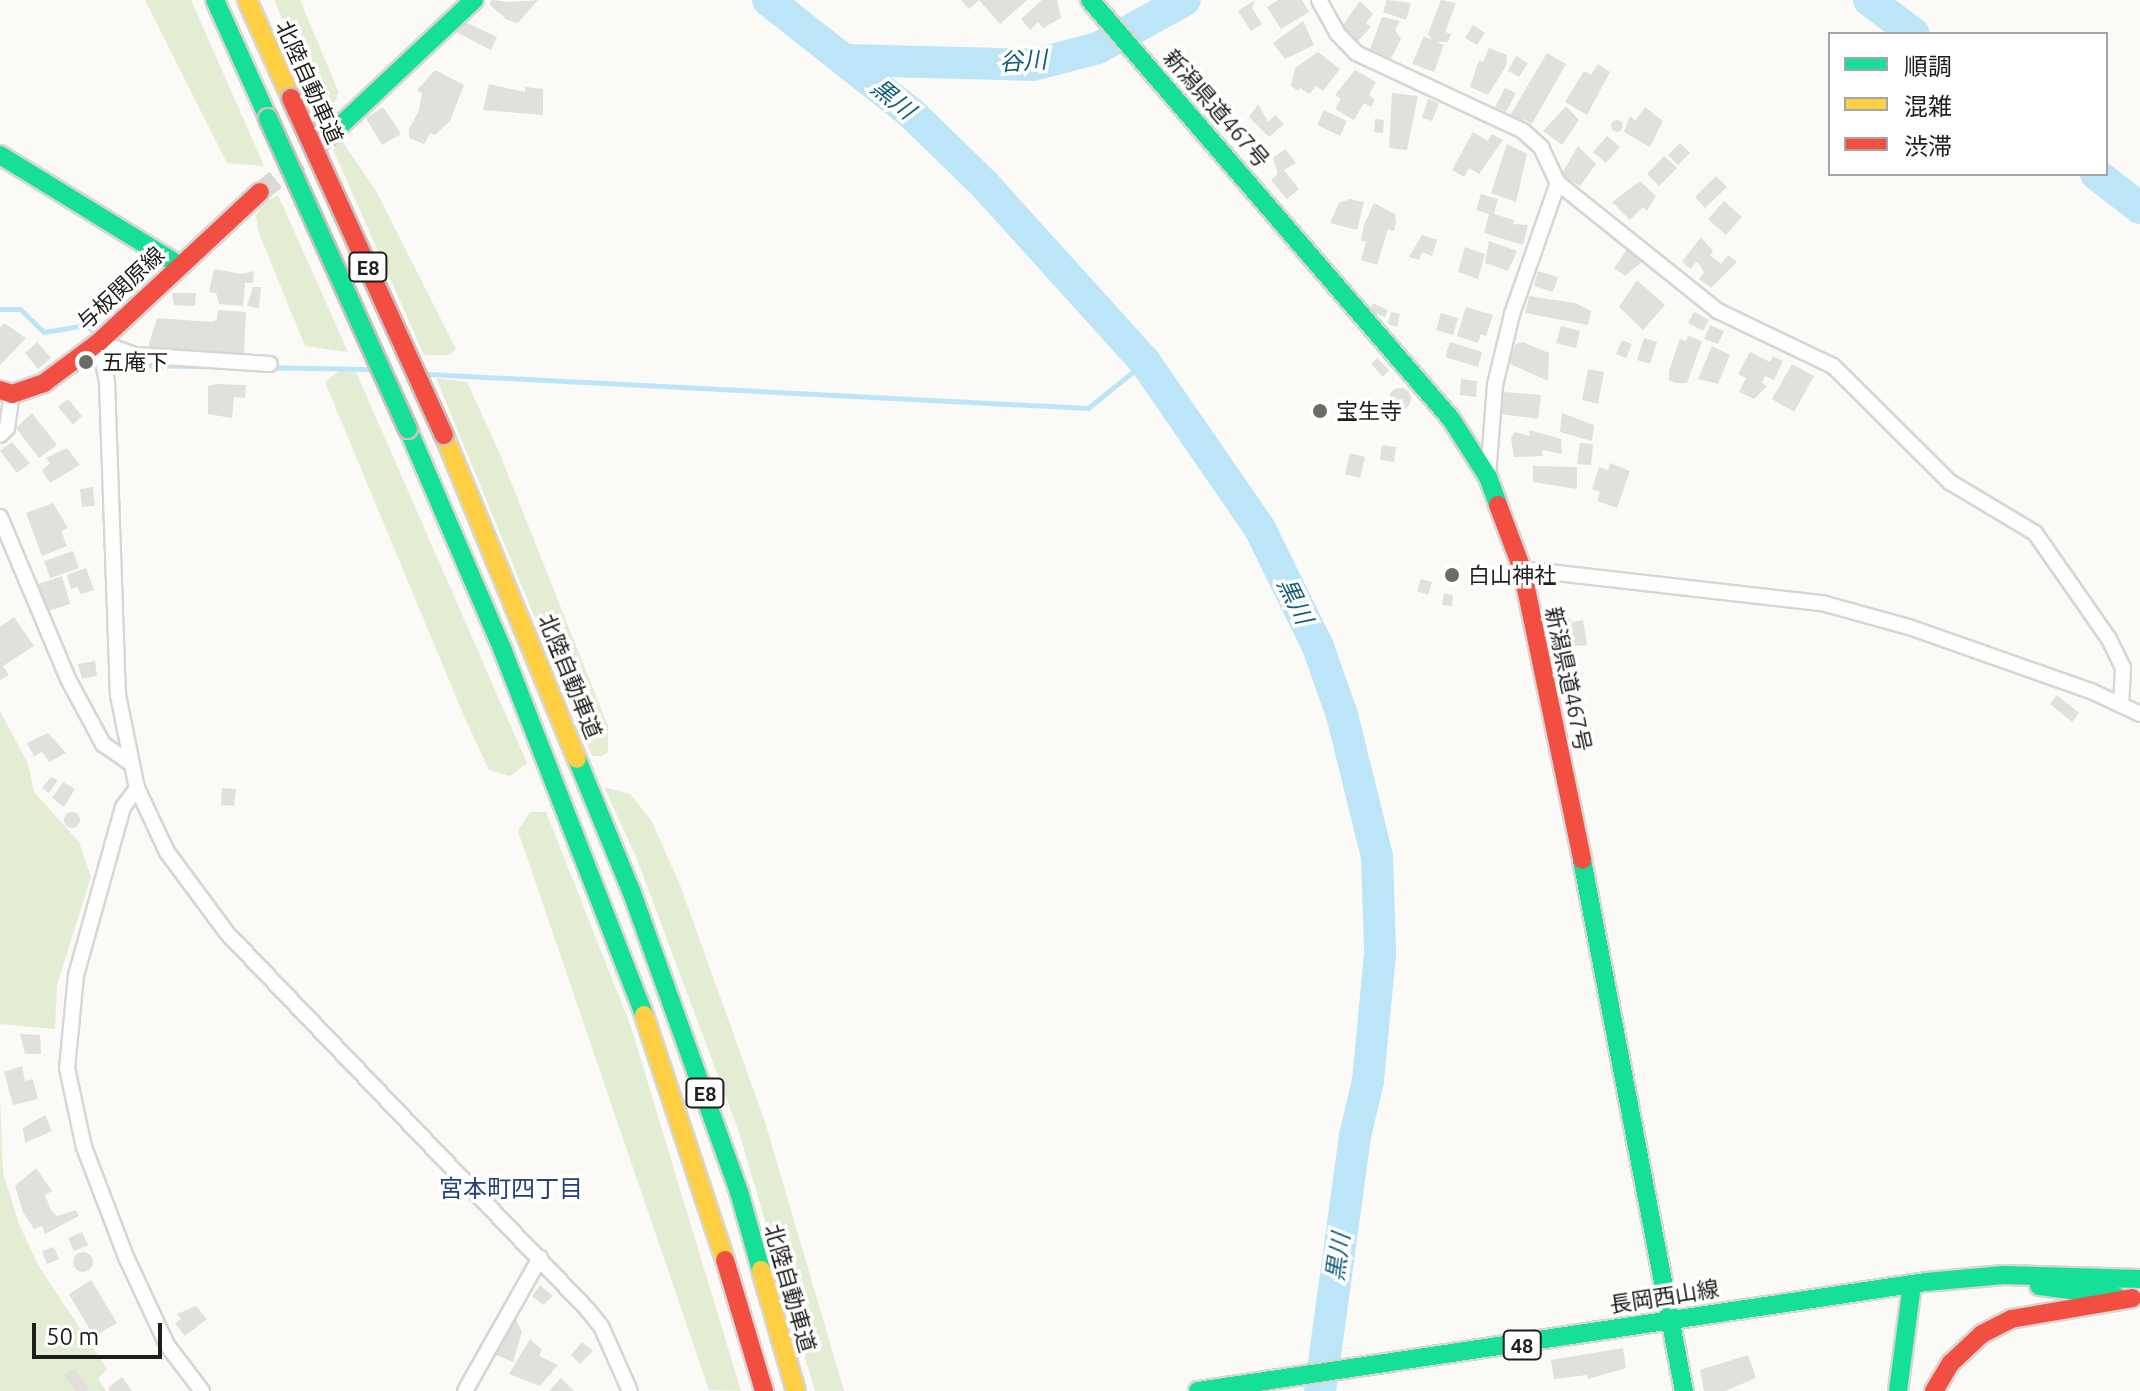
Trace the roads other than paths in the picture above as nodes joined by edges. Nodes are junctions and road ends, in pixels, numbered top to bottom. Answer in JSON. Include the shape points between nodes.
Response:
{"nodes":[{"id":1,"x":215,"y":0,"type":"edge"},
{"id":2,"x":247,"y":0,"type":"edge"},
{"id":3,"x":474,"y":0,"type":"edge"},
{"id":4,"x":1090,"y":0,"type":"edge"},
{"id":5,"x":1319,"y":0,"type":"edge"},
{"id":6,"x":326,"y":139,"type":"dead end"},
{"id":7,"x":0,"y":155,"type":"edge"},
{"id":8,"x":1558,"y":183,"type":"junction"},
{"id":9,"x":260,"y":192,"type":"tunnel mouth"},
{"id":10,"x":179,"y":265,"type":"junction"},
{"id":11,"x":99,"y":342,"type":"junction"},
{"id":12,"x":270,"y":364,"type":"dead end"},
{"id":13,"x":6,"y":392,"type":"edge"},
{"id":14,"x":0,"y":435,"type":"edge"},
{"id":15,"x":1488,"y":477,"type":"junction"},
{"id":16,"x":0,"y":517,"type":"edge"},
{"id":17,"x":1522,"y":569,"type":"junction"},
{"id":18,"x":2121,"y":705,"type":"junction"},
{"id":19,"x":2140,"y":714,"type":"edge"},
{"id":20,"x":129,"y":762,"type":"junction"},
{"id":21,"x":137,"y":788,"type":"junction"},
{"id":22,"x":540,"y":1258,"type":"junction"},
{"id":23,"x":2140,"y":1279,"type":"edge"},
{"id":24,"x":1919,"y":1283,"type":"junction"},
{"id":25,"x":2136,"y":1299,"type":"edge"},
{"id":26,"x":1670,"y":1318,"type":"junction"},
{"id":27,"x":202,"y":1391,"type":"edge"},
{"id":28,"x":465,"y":1391,"type":"edge"},
{"id":29,"x":630,"y":1391,"type":"edge"},
{"id":30,"x":764,"y":1391,"type":"edge"},
{"id":31,"x":796,"y":1391,"type":"edge"},
{"id":32,"x":1198,"y":1391,"type":"edge"},
{"id":33,"x":1684,"y":1391,"type":"edge"},
{"id":34,"x":1898,"y":1391,"type":"edge"},
{"id":35,"x":1934,"y":1391,"type":"edge"}],
"edges":[{"from":1,"to":30,"type":"main road","number":"E8","bridge":true,"via":[[408,429],[565,808],[679,1115]]},
{"from":2,"to":31,"type":"main road","name":"北陸自動車道","number":"E8","bridge":true,"via":[[444,435],[596,802],[739,1192]]},
{"from":3,"to":6,"type":"main road"},
{"from":4,"to":15,"type":"main road","name":"新潟県道467号","via":[[1451,419]]},
{"from":5,"to":8,"type":"street","via":[[1337,33],[1373,64],[1523,131],[1541,147]]},
{"from":7,"to":10,"type":"main road"},
{"from":8,"to":15,"type":"street","via":[[1512,314],[1495,385]]},
{"from":8,"to":18,"type":"street","via":[[1718,311],[1833,366],[1950,482],[2035,533],[2109,639],[2123,668]]},
{"from":9,"to":10,"type":"main road","name":"与板関原線"},
{"from":10,"to":11,"type":"main road","name":"与板関原線"},
{"from":11,"to":12,"type":"street","via":[[135,355]]},
{"from":11,"to":13,"type":"main road","name":"与板関原線","via":[[44,383]]},
{"from":11,"to":20,"type":"street","via":[[107,382],[118,695]]},
{"from":13,"to":14,"type":"street","via":[[7,428]]},
{"from":15,"to":17,"type":"main road","name":"新潟県道467号"},
{"from":16,"to":20,"type":"street","via":[[68,679],[103,744]]},
{"from":17,"to":18,"type":"street","via":[[1822,603],[1909,627]]},
{"from":17,"to":26,"type":"main road","name":"新潟県道467号"},
{"from":18,"to":19,"type":"street"},
{"from":20,"to":21,"type":"street"},
{"from":21,"to":22,"type":"street","via":[[167,852],[200,903]]},
{"from":21,"to":27,"type":"street","via":[[123,807],[76,975],[67,1068],[84,1147],[126,1257],[167,1345]]},
{"from":22,"to":28,"type":"street"},
{"from":22,"to":29,"type":"street","via":[[601,1326]]},
{"from":23,"to":24,"type":"main road","name":"長岡西山線","number":"48","via":[[2004,1275]]},
{"from":24,"to":25,"type":"main road","number":"48","via":[[2015,1283]]},
{"from":24,"to":26,"type":"main road","name":"長岡西山線","number":"48"},
{"from":24,"to":34,"type":"main road"},
{"from":25,"to":35,"type":"main road","via":[[2011,1319],[1982,1334],[1951,1363]]},
{"from":26,"to":32,"type":"main road","name":"長岡西山線","number":"48","via":[[1493,1350]]},
{"from":26,"to":33,"type":"main road","name":"新潟県道467号"}]}
